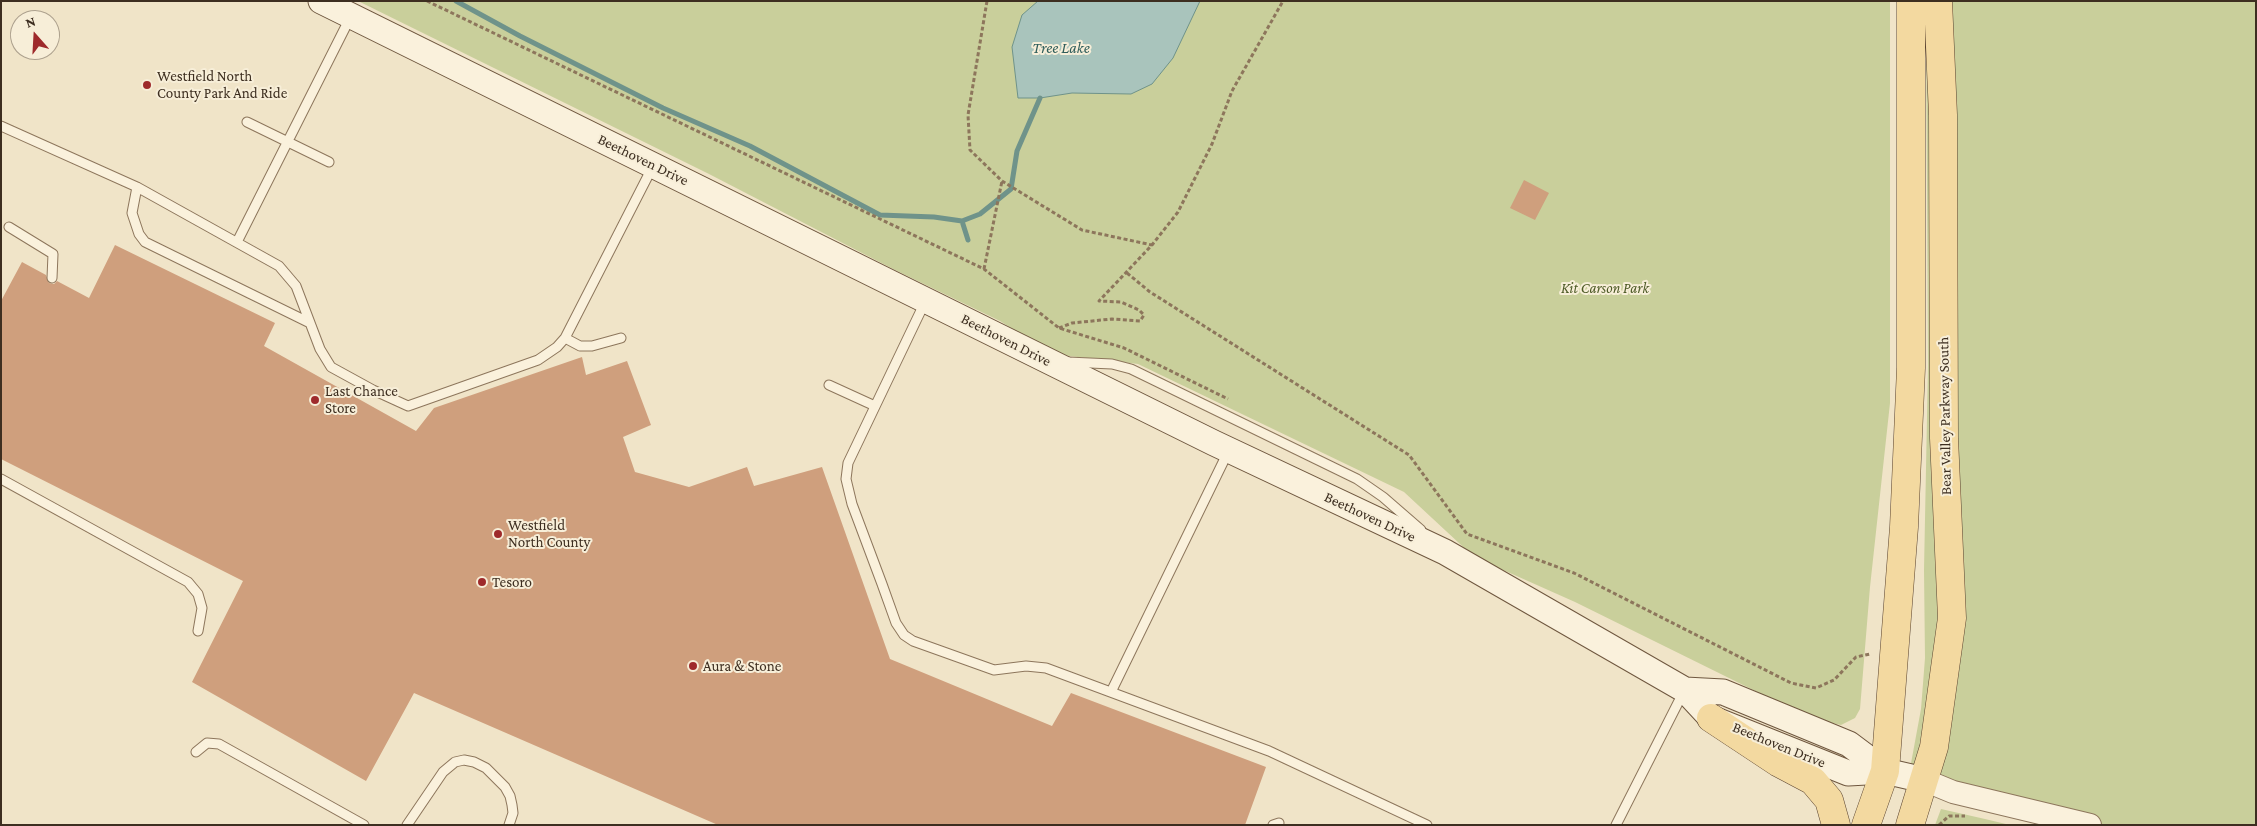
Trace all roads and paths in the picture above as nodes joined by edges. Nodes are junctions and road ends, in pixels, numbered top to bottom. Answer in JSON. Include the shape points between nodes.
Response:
{"nodes":[{"id":1,"x":321,"y":1,"type":"edge"},
{"id":2,"x":427,"y":1,"type":"edge"},
{"id":3,"x":987,"y":1,"type":"edge"},
{"id":4,"x":1283,"y":1,"type":"edge"},
{"id":5,"x":1911,"y":1,"type":"edge"},
{"id":6,"x":1938,"y":1,"type":"edge"},
{"id":7,"x":351,"y":16,"type":"junction"},
{"id":8,"x":247,"y":122,"type":"dead end"},
{"id":9,"x":1,"y":126,"type":"edge"},
{"id":10,"x":288,"y":142,"type":"junction"},
{"id":11,"x":329,"y":162,"type":"dead end"},
{"id":12,"x":654,"y":166,"type":"junction"},
{"id":13,"x":1002,"y":181,"type":"junction"},
{"id":14,"x":137,"y":187,"type":"junction"},
{"id":15,"x":9,"y":227,"type":"dead end"},
{"id":16,"x":237,"y":242,"type":"junction"},
{"id":17,"x":1152,"y":245,"type":"junction"},
{"id":18,"x":983,"y":269,"type":"junction"},
{"id":19,"x":1127,"y":273,"type":"junction"},
{"id":20,"x":52,"y":278,"type":"dead end"},
{"id":21,"x":926,"y":299,"type":"junction"},
{"id":22,"x":310,"y":323,"type":"junction"},
{"id":23,"x":565,"y":338,"type":"junction"},
{"id":24,"x":621,"y":338,"type":"dead end"},
{"id":25,"x":1049,"y":362,"type":"junction"},
{"id":26,"x":829,"y":385,"type":"dead end"},
{"id":27,"x":875,"y":406,"type":"junction"},
{"id":28,"x":1229,"y":450,"type":"junction"},
{"id":29,"x":1,"y":480,"type":"edge"},
{"id":30,"x":1445,"y":552,"type":"junction"},
{"id":31,"x":198,"y":631,"type":"dead end"},
{"id":32,"x":1870,"y":654,"type":"dead end"},
{"id":33,"x":1685,"y":690,"type":"junction"},
{"id":34,"x":1111,"y":692,"type":"junction"},
{"id":35,"x":1711,"y":718,"type":"junction"},
{"id":36,"x":196,"y":752,"type":"dead end"},
{"id":37,"x":1885,"y":771,"type":"junction"},
{"id":38,"x":1924,"y":780,"type":"junction"},
{"id":39,"x":1967,"y":816,"type":"dead end"},
{"id":40,"x":364,"y":825,"type":"edge"},
{"id":41,"x":407,"y":825,"type":"edge"},
{"id":42,"x":508,"y":825,"type":"edge"},
{"id":43,"x":1427,"y":825,"type":"edge"},
{"id":44,"x":1616,"y":825,"type":"edge"},
{"id":45,"x":1836,"y":825,"type":"edge"},
{"id":46,"x":1866,"y":825,"type":"edge"},
{"id":47,"x":1910,"y":825,"type":"edge"},
{"id":48,"x":1939,"y":825,"type":"edge"},
{"id":49,"x":2090,"y":825,"type":"edge"}],
"edges":[{"from":1,"to":7,"type":"main road","name":"Beethoven Drive"},
{"from":2,"to":18,"type":"path"},
{"from":3,"to":13,"type":"path","via":[[968,115],[970,150]]},
{"from":4,"to":17,"type":"path","via":[[1232,91],[1212,144],[1178,212]]},
{"from":5,"to":37,"type":"main road","via":[[1911,368],[1904,527]]},
{"from":6,"to":38,"type":"main road","name":"Bear Valley Parkway South","via":[[1943,115],[1944,438],[1952,618],[1934,747]]},
{"from":7,"to":10,"type":"lane"},
{"from":7,"to":12,"type":"main road","name":"Beethoven Drive"},
{"from":8,"to":10,"type":"lane"},
{"from":9,"to":14,"type":"lane"},
{"from":10,"to":11,"type":"lane"},
{"from":10,"to":16,"type":"lane"},
{"from":12,"to":21,"type":"main road","name":"Beethoven Drive"},
{"from":12,"to":23,"type":"lane"},
{"from":13,"to":17,"type":"path","via":[[1082,230]]},
{"from":13,"to":18,"type":"path"},
{"from":14,"to":16,"type":"lane"},
{"from":14,"to":22,"type":"lane","via":[[132,213],[138,234],[145,242]]},
{"from":15,"to":20,"type":"lane","via":[[53,254]]},
{"from":16,"to":22,"type":"lane","via":[[279,266],[289,276]]},
{"from":17,"to":19,"type":"path"},
{"from":18,"to":19,"type":"path","via":[[1059,328],[1072,323],[1112,319],[1140,320],[1144,315],[1139,310],[1121,302],[1099,302]]},
{"from":19,"to":32,"type":"path","via":[[1150,292],[1409,455],[1467,534],[1574,573],[1791,683],[1816,688],[1834,680],[1856,657]]},
{"from":21,"to":25,"type":"main road","name":"Beethoven Drive"},
{"from":21,"to":27,"type":"lane"},
{"from":22,"to":23,"type":"lane","via":[[331,367],[408,406],[538,360]]},
{"from":23,"to":24,"type":"lane","via":[[580,346]]},
{"from":25,"to":28,"type":"main road","name":"Beethoven Drive"},
{"from":25,"to":30,"type":"lane","via":[[1112,364],[1132,369],[1357,479],[1383,497]]},
{"from":26,"to":27,"type":"lane"},
{"from":27,"to":34,"type":"lane","via":[[848,463],[846,479],[852,504],[899,630],[913,640],[994,670],[1026,666],[1046,668]]},
{"from":28,"to":30,"type":"main road","name":"Beethoven Drive"},
{"from":28,"to":34,"type":"lane"},
{"from":29,"to":31,"type":"lane","via":[[188,582],[198,594],[202,608]]},
{"from":30,"to":33,"type":"main road","name":"Beethoven Drive"},
{"from":33,"to":35,"type":"main road","name":"Beethoven Drive"},
{"from":33,"to":37,"type":"main road","name":"Beethoven Drive","via":[[1723,692],[1849,744]]},
{"from":33,"to":44,"type":"lane"},
{"from":34,"to":43,"type":"lane","via":[[1269,751]]},
{"from":35,"to":37,"type":"main road","name":"Beethoven Drive","via":[[1848,773]]},
{"from":35,"to":45,"type":"main road","via":[[1779,763],[1813,781],[1829,800]]},
{"from":36,"to":40,"type":"lane","via":[[207,743],[219,744]]},
{"from":37,"to":38,"type":"main road","name":"Beethoven Drive"},
{"from":37,"to":46,"type":"main road"},
{"from":38,"to":47,"type":"main road","name":"Bear Valley Parkway South"},
{"from":38,"to":49,"type":"street","name":"Beethoven Drive","via":[[1953,792]]},
{"from":39,"to":48,"type":"path","via":[[1949,816]]},
{"from":41,"to":42,"type":"lane","via":[[443,772],[455,762],[464,760],[486,768],[505,787],[513,813]]}]}
